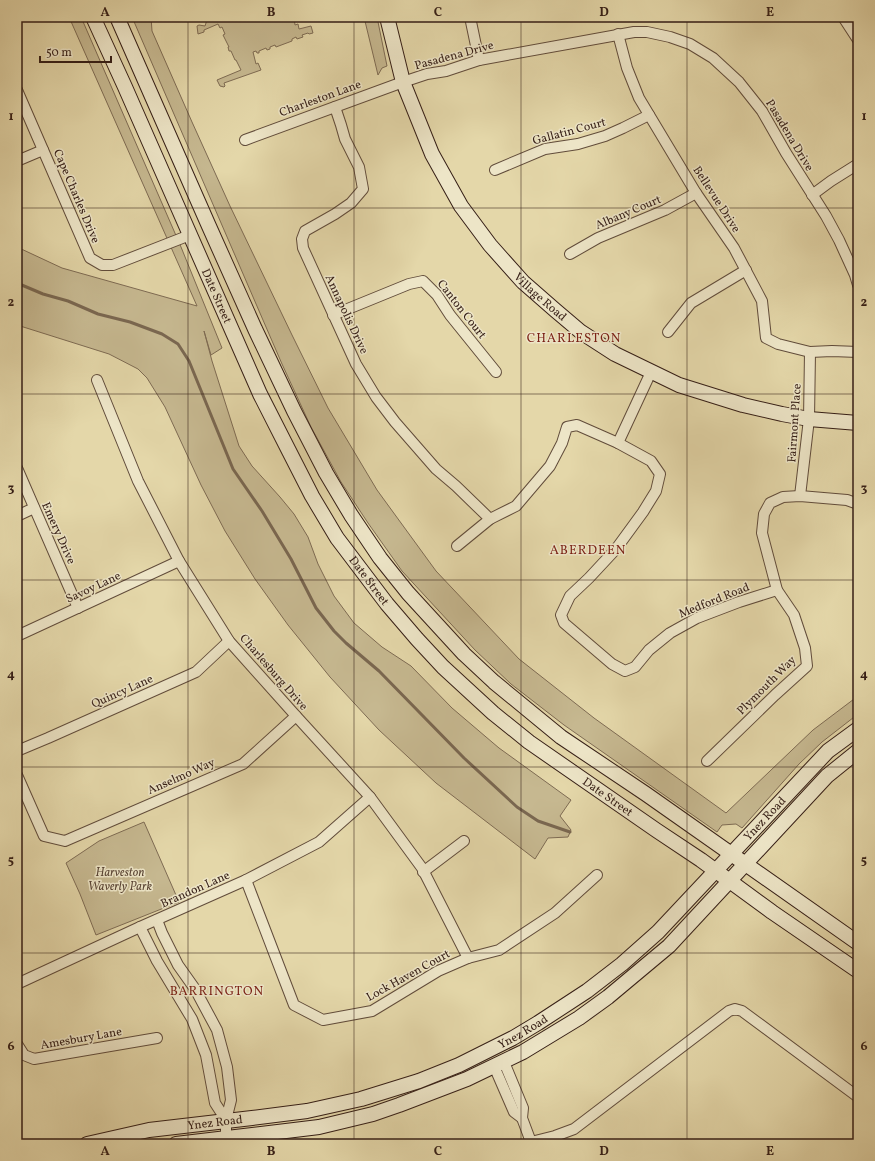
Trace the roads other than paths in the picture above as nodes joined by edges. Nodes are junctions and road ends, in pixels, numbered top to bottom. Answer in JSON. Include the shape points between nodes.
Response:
{"nodes":[{"id":1,"x":93,"y":17,"type":"edge"},
{"id":2,"x":117,"y":17,"type":"edge"},
{"id":3,"x":387,"y":17,"type":"edge"},
{"id":4,"x":470,"y":17,"type":"edge"},
{"id":5,"x":843,"y":17,"type":"edge"},
{"id":6,"x":618,"y":34,"type":"junction"},
{"id":7,"x":858,"y":40,"type":"edge"},
{"id":8,"x":479,"y":60,"type":"junction"},
{"id":9,"x":403,"y":82,"type":"junction"},
{"id":10,"x":17,"y":90,"type":"edge"},
{"id":11,"x":335,"y":107,"type":"junction"},
{"id":12,"x":649,"y":115,"type":"junction"},
{"id":13,"x":245,"y":140,"type":"dead end"},
{"id":14,"x":43,"y":150,"type":"junction"},
{"id":15,"x":17,"y":161,"type":"edge"},
{"id":16,"x":858,"y":164,"type":"edge"},
{"id":17,"x":495,"y":170,"type":"dead end"},
{"id":18,"x":696,"y":193,"type":"junction"},
{"id":19,"x":812,"y":195,"type":"junction"},
{"id":20,"x":190,"y":234,"type":"junction"},
{"id":21,"x":570,"y":254,"type":"dead end"},
{"id":22,"x":746,"y":270,"type":"junction"},
{"id":23,"x":857,"y":278,"type":"edge"},
{"id":24,"x":333,"y":315,"type":"junction"},
{"id":25,"x":668,"y":332,"type":"dead end"},
{"id":26,"x":810,"y":352,"type":"junction"},
{"id":27,"x":858,"y":352,"type":"edge"},
{"id":28,"x":496,"y":372,"type":"dead end"},
{"id":29,"x":651,"y":372,"type":"junction"},
{"id":30,"x":97,"y":380,"type":"dead end"},
{"id":31,"x":809,"y":419,"type":"junction"},
{"id":32,"x":858,"y":423,"type":"edge"},
{"id":33,"x":618,"y":443,"type":"junction"},
{"id":34,"x":17,"y":468,"type":"edge"},
{"id":35,"x":800,"y":496,"type":"junction"},
{"id":36,"x":858,"y":504,"type":"edge"},
{"id":37,"x":34,"y":508,"type":"junction"},
{"id":38,"x":17,"y":516,"type":"edge"},
{"id":39,"x":490,"y":519,"type":"junction"},
{"id":40,"x":457,"y":546,"type":"dead end"},
{"id":41,"x":179,"y":561,"type":"junction"},
{"id":42,"x":777,"y":590,"type":"junction"},
{"id":43,"x":78,"y":608,"type":"junction"},
{"id":44,"x":17,"y":636,"type":"edge"},
{"id":45,"x":229,"y":641,"type":"junction"},
{"id":46,"x":296,"y":716,"type":"junction"},
{"id":47,"x":858,"y":729,"type":"edge"},
{"id":48,"x":17,"y":751,"type":"edge"},
{"id":49,"x":858,"y":751,"type":"edge"},
{"id":50,"x":707,"y":761,"type":"dead end"},
{"id":51,"x":17,"y":775,"type":"edge"},
{"id":52,"x":370,"y":797,"type":"junction"},
{"id":53,"x":464,"y":841,"type":"dead end"},
{"id":54,"x":730,"y":854,"type":"junction"},
{"id":55,"x":745,"y":864,"type":"junction"},
{"id":56,"x":715,"y":871,"type":"junction"},
{"id":57,"x":423,"y":872,"type":"junction"},
{"id":58,"x":597,"y":875,"type":"dead end"},
{"id":59,"x":246,"y":880,"type":"junction"},
{"id":60,"x":729,"y":882,"type":"junction"},
{"id":61,"x":157,"y":920,"type":"junction"},
{"id":62,"x":140,"y":927,"type":"junction"},
{"id":63,"x":858,"y":943,"type":"edge"},
{"id":64,"x":468,"y":958,"type":"junction"},
{"id":65,"x":858,"y":971,"type":"edge"},
{"id":66,"x":17,"y":984,"type":"edge"},
{"id":67,"x":561,"y":1008,"type":"junction"},
{"id":68,"x":157,"y":1038,"type":"dead end"},
{"id":69,"x":17,"y":1044,"type":"edge"},
{"id":70,"x":499,"y":1064,"type":"junction"},
{"id":71,"x":858,"y":1097,"type":"edge"},
{"id":72,"x":226,"y":1120,"type":"junction"},
{"id":73,"x":226,"y":1141,"type":"edge"},
{"id":74,"x":550,"y":1141,"type":"edge"},
{"id":75,"x":529,"y":1143,"type":"edge"},
{"id":76,"x":87,"y":1144,"type":"edge"},
{"id":77,"x":176,"y":1144,"type":"edge"}],
"edges":[{"from":1,"to":20,"type":"main road","name":"Date Street"},
{"from":2,"to":54,"type":"main road","name":"Date Street","via":[[294,411],[329,479],[380,558],[464,654],[494,682],[561,736]]},
{"from":3,"to":9,"type":"main road","name":"Village Road"},
{"from":4,"to":8,"type":"street"},
{"from":5,"to":7,"type":"street"},
{"from":6,"to":8,"type":"street","name":"Pasadena Drive"},
{"from":6,"to":12,"type":"street","name":"Bellevue Drive","via":[[627,68]]},
{"from":6,"to":19,"type":"street","name":"Pasadena Drive","via":[[640,32],[670,36],[713,58],[739,82],[762,111]]},
{"from":8,"to":9,"type":"street","name":"Pasadena Drive"},
{"from":9,"to":11,"type":"street","name":"Charleston Lane"},
{"from":9,"to":29,"type":"main road","name":"Village Road","via":[[432,154],[461,206],[490,245],[523,282],[581,332],[614,354]]},
{"from":10,"to":14,"type":"street","name":"Cape Charles Drive"},
{"from":11,"to":13,"type":"street","name":"Charleston Lane"},
{"from":11,"to":24,"type":"street","name":"Annapolis Drive","via":[[345,139],[360,167],[363,189],[351,203],[305,231],[302,239],[303,248]]},
{"from":12,"to":17,"type":"street","name":"Gallatin Court","via":[[605,136],[578,144],[545,149]]},
{"from":12,"to":18,"type":"street","name":"Bellevue Drive"},
{"from":14,"to":15,"type":"street"},
{"from":14,"to":20,"type":"street","name":"Cape Charles Drive","via":[[90,258],[102,265],[113,265]]},
{"from":16,"to":19,"type":"street"},
{"from":18,"to":21,"type":"street","name":"Albany Court","via":[[665,210],[598,238]]},
{"from":18,"to":22,"type":"street","name":"Bellevue Drive"},
{"from":19,"to":23,"type":"street","name":"Pasadena Drive","via":[[839,240]]},
{"from":20,"to":56,"type":"main road","name":"Date Street","via":[[260,394],[312,496],[337,538],[388,604],[444,667],[528,742]]},
{"from":22,"to":25,"type":"street","via":[[692,303]]},
{"from":22,"to":26,"type":"street","name":"Bellevue Drive","via":[[762,301],[766,338],[778,344]]},
{"from":24,"to":28,"type":"street","name":"Canton Court","via":[[409,284],[423,281],[438,295],[450,315]]},
{"from":24,"to":39,"type":"street","name":"Annapolis Drive","via":[[356,364],[395,422],[436,469]]},
{"from":26,"to":27,"type":"street"},
{"from":26,"to":31,"type":"street","name":"Fairmont Place"},
{"from":29,"to":31,"type":"main road","name":"Village Road","via":[[743,405]]},
{"from":29,"to":33,"type":"street"},
{"from":30,"to":41,"type":"street","name":"Charlesburg Drive","via":[[138,481]]},
{"from":31,"to":32,"type":"main road","name":"Village Road"},
{"from":31,"to":35,"type":"street","name":"Fairmont Place"},
{"from":33,"to":39,"type":"street","via":[[577,425],[567,427],[550,466],[516,506]]},
{"from":33,"to":42,"type":"street","name":"Medford Road","via":[[651,461],[660,474],[656,491],[644,512],[616,549],[570,596],[561,615],[564,623],[612,664],[625,671],[635,667],[649,650],[670,633],[697,618]]},
{"from":34,"to":37,"type":"street","name":"Emery Drive"},
{"from":35,"to":36,"type":"street","via":[[847,500]]},
{"from":35,"to":42,"type":"street","name":"Plymouth Way","via":[[783,497],[770,503],[764,514],[762,532]]},
{"from":37,"to":38,"type":"street"},
{"from":37,"to":43,"type":"street","name":"Emery Drive"},
{"from":39,"to":40,"type":"street"},
{"from":41,"to":43,"type":"street","name":"Savoy Lane"},
{"from":41,"to":45,"type":"street","name":"Charlesburg Drive"},
{"from":42,"to":50,"type":"street","name":"Plymouth Way","via":[[794,615],[805,648],[807,666]]},
{"from":43,"to":44,"type":"street","name":"Savoy Lane"},
{"from":45,"to":46,"type":"street","name":"Charlesburg Drive"},
{"from":45,"to":48,"type":"street","name":"Quincy Lane","via":[[196,672]]},
{"from":46,"to":51,"type":"street","name":"Anselmo Way","via":[[243,764],[65,841],[44,836]]},
{"from":46,"to":52,"type":"street","name":"Charlesburg Drive"},
{"from":47,"to":54,"type":"main road","name":"Ynez Road","via":[[828,751]]},
{"from":49,"to":55,"type":"main road","name":"Ynez Road","via":[[827,776]]},
{"from":52,"to":57,"type":"street","name":"Charlesburg Drive"},
{"from":52,"to":59,"type":"street","name":"Brandon Lane","via":[[319,842]]},
{"from":53,"to":57,"type":"street"},
{"from":54,"to":55,"type":"main road","name":"Date Street"},
{"from":54,"to":56,"type":"main road","name":"Ynez Road"},
{"from":55,"to":60,"type":"main road","name":"Ynez Road"},
{"from":55,"to":63,"type":"main road","name":"Date Street"},
{"from":56,"to":60,"type":"main road","name":"Date Street"},
{"from":56,"to":67,"type":"main road","name":"Ynez Road","via":[[640,949]]},
{"from":57,"to":64,"type":"street","name":"Charlesburg Drive"},
{"from":58,"to":64,"type":"street","name":"Lock Haven Court","via":[[555,913],[499,950]]},
{"from":59,"to":61,"type":"street","name":"Brandon Lane"},
{"from":59,"to":64,"type":"street","name":"Lock Haven Court","via":[[294,1005],[323,1020],[372,1011],[438,971]]},
{"from":60,"to":65,"type":"main road","name":"Date Street"},
{"from":60,"to":70,"type":"main road","name":"Ynez Road","via":[[669,946],[608,997],[579,1018]]},
{"from":61,"to":62,"type":"street","name":"Brandon Lane"},
{"from":61,"to":72,"type":"street","via":[[178,965],[195,989],[217,1030],[227,1067],[231,1100]]},
{"from":62,"to":66,"type":"street","name":"Brandon Lane"},
{"from":62,"to":72,"type":"street","via":[[192,1019],[206,1055],[215,1103]]},
{"from":67,"to":70,"type":"main road","via":[[553,1022],[501,1052],[497,1057]]},
{"from":67,"to":72,"type":"main road","name":"Ynez Road","via":[[513,1038],[459,1065],[419,1081],[361,1099],[307,1111]]},
{"from":68,"to":69,"type":"street","name":"Amesbury Lane","via":[[34,1060],[24,1055]]},
{"from":70,"to":73,"type":"main road","name":"Ynez Road","via":[[425,1096],[373,1114],[319,1126]]},
{"from":70,"to":75,"type":"street","via":[[514,1112],[522,1118]]},
{"from":71,"to":74,"type":"street","via":[[742,1011],[735,1009],[574,1129]]},
{"from":72,"to":73,"type":"street"},
{"from":72,"to":76,"type":"main road","name":"Ynez Road","via":[[149,1130]]},
{"from":73,"to":77,"type":"main road","name":"Ynez Road"},
{"from":74,"to":75,"type":"street"}]}
